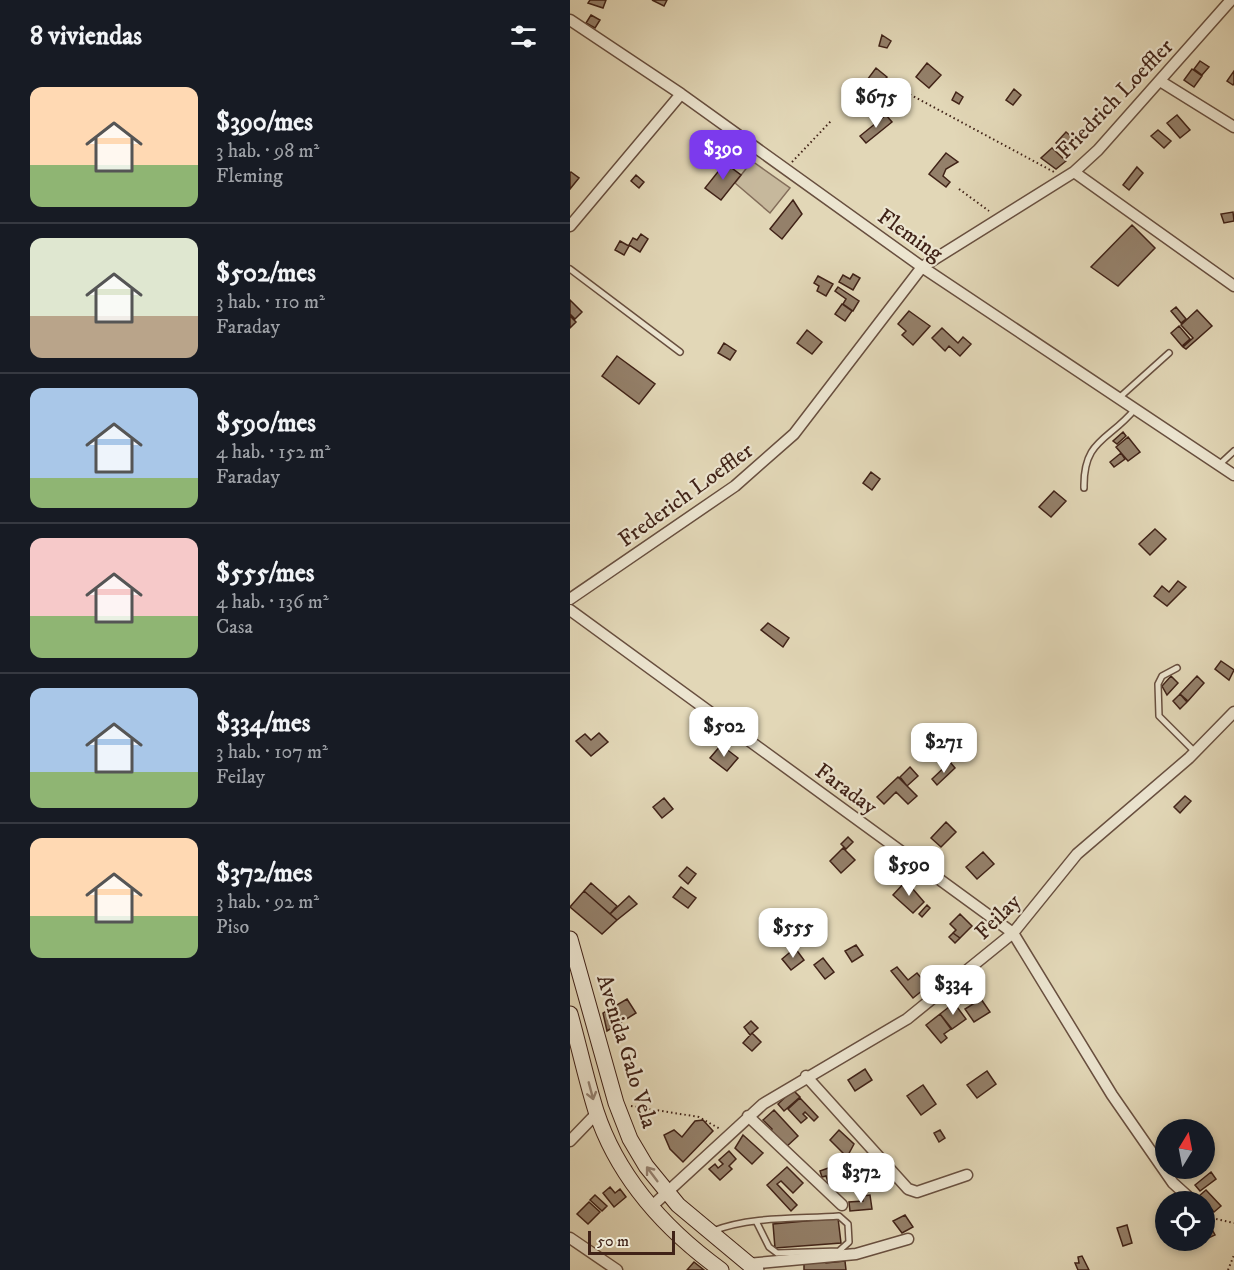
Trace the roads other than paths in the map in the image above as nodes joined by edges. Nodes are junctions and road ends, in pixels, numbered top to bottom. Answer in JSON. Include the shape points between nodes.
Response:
{"nodes":[{"id":1,"x":1231,"y":0,"type":"edge"},
{"id":2,"x":570,"y":20,"type":"edge"},
{"id":3,"x":1160,"y":81,"type":"junction"},
{"id":4,"x":681,"y":94,"type":"junction"},
{"id":5,"x":1234,"y":127,"type":"edge"},
{"id":6,"x":1069,"y":175,"type":"junction"},
{"id":7,"x":570,"y":226,"type":"edge"},
{"id":8,"x":922,"y":267,"type":"junction"},
{"id":9,"x":570,"y":269,"type":"edge"},
{"id":10,"x":1234,"y":286,"type":"edge"},
{"id":11,"x":680,"y":352,"type":"dead end"},
{"id":12,"x":1169,"y":353,"type":"dead end"},
{"id":13,"x":1120,"y":397,"type":"junction"},
{"id":14,"x":1136,"y":408,"type":"junction"},
{"id":15,"x":1234,"y":451,"type":"edge"},
{"id":16,"x":1220,"y":464,"type":"junction"},
{"id":17,"x":1234,"y":475,"type":"edge"},
{"id":18,"x":1084,"y":488,"type":"dead end"},
{"id":19,"x":570,"y":599,"type":"edge"},
{"id":20,"x":570,"y":610,"type":"edge"},
{"id":21,"x":1178,"y":668,"type":"dead end"},
{"id":22,"x":1234,"y":712,"type":"edge"},
{"id":23,"x":1195,"y":752,"type":"junction"},
{"id":24,"x":1013,"y":933,"type":"junction"},
{"id":25,"x":570,"y":939,"type":"edge"},
{"id":26,"x":570,"y":1014,"type":"edge"},
{"id":27,"x":806,"y":1076,"type":"junction"},
{"id":28,"x":597,"y":1113,"type":"junction"},
{"id":29,"x":748,"y":1116,"type":"junction"},
{"id":30,"x":570,"y":1141,"type":"edge"},
{"id":31,"x":967,"y":1175,"type":"dead end"},
{"id":32,"x":1182,"y":1191,"type":"edge"},
{"id":33,"x":666,"y":1192,"type":"junction"},
{"id":34,"x":842,"y":1205,"type":"dead end"},
{"id":35,"x":651,"y":1207,"type":"junction"},
{"id":36,"x":757,"y":1222,"type":"junction"},
{"id":37,"x":709,"y":1233,"type":"junction"},
{"id":38,"x":570,"y":1239,"type":"edge"},
{"id":39,"x":908,"y":1239,"type":"dead end"},
{"id":40,"x":752,"y":1267,"type":"edge"},
{"id":41,"x":617,"y":1270,"type":"edge"},
{"id":42,"x":721,"y":1270,"type":"edge"}],
"edges":[{"from":1,"to":3,"type":"street","name":"Friedrich Loeffler"},
{"from":2,"to":4,"type":"street","name":"Fleming"},
{"from":3,"to":5,"type":"street"},
{"from":3,"to":6,"type":"street","name":"Friedrich Loeffler","via":[[1098,150]]},
{"from":4,"to":7,"type":"street"},
{"from":4,"to":8,"type":"street","name":"Fleming"},
{"from":6,"to":8,"type":"street","name":"Friedrich Loeffler"},
{"from":6,"to":10,"type":"street"},
{"from":8,"to":13,"type":"street","name":"Fleming"},
{"from":8,"to":19,"type":"street","name":"Frederich Loeffler","via":[[794,434],[735,486]]},
{"from":9,"to":11,"type":"lane"},
{"from":12,"to":13,"type":"lane"},
{"from":13,"to":14,"type":"street","name":"Fleming"},
{"from":14,"to":16,"type":"street","name":"Fleming"},
{"from":14,"to":18,"type":"lane","via":[[1087,456]]},
{"from":15,"to":16,"type":"lane"},
{"from":16,"to":17,"type":"street","name":"Fleming"},
{"from":20,"to":24,"type":"street","name":"Faraday"},
{"from":21,"to":23,"type":"lane","via":[[1162,676],[1158,684],[1159,716]]},
{"from":22,"to":23,"type":"street","name":"Feilay"},
{"from":23,"to":24,"type":"street","name":"Feilay","via":[[1077,854]]},
{"from":24,"to":27,"type":"street","name":"Feilay","via":[[907,1019]]},
{"from":24,"to":32,"type":"street","name":"Faraday","via":[[1112,1095]]},
{"from":33,"to":25,"type":"main road","name":"Avenida Galo Vela","one_way":true,"via":[[630,1139],[616,1103]]},
{"from":26,"to":28,"type":"main road","name":"Avenida Galo Vela","one_way":true},
{"from":27,"to":29,"type":"street","name":"Feilay"},
{"from":27,"to":31,"type":"street","via":[[908,1189],[917,1192]]},
{"from":28,"to":30,"type":"street"},
{"from":28,"to":35,"type":"main road","name":"Avenida Galo Vela","via":[[623,1167]]},
{"from":29,"to":33,"type":"street","name":"Feilay"},
{"from":29,"to":34,"type":"street"},
{"from":33,"to":35,"type":"street","name":"Feilay"},
{"from":33,"to":37,"type":"main road","name":"Avenida Galo Vela"},
{"from":35,"to":42,"type":"main road","name":"Avenida Galo Vela","via":[[671,1230]]},
{"from":36,"to":36,"type":"lane","via":[[839,1216],[848,1224],[849,1242],[839,1251],[777,1253],[769,1247]]},
{"from":36,"to":37,"type":"lane"},
{"from":37,"to":40,"type":"main road","name":"Avenida Galo Vela"},
{"from":38,"to":41,"type":"street"},
{"from":39,"to":40,"type":"street","via":[[856,1254]]}]}
